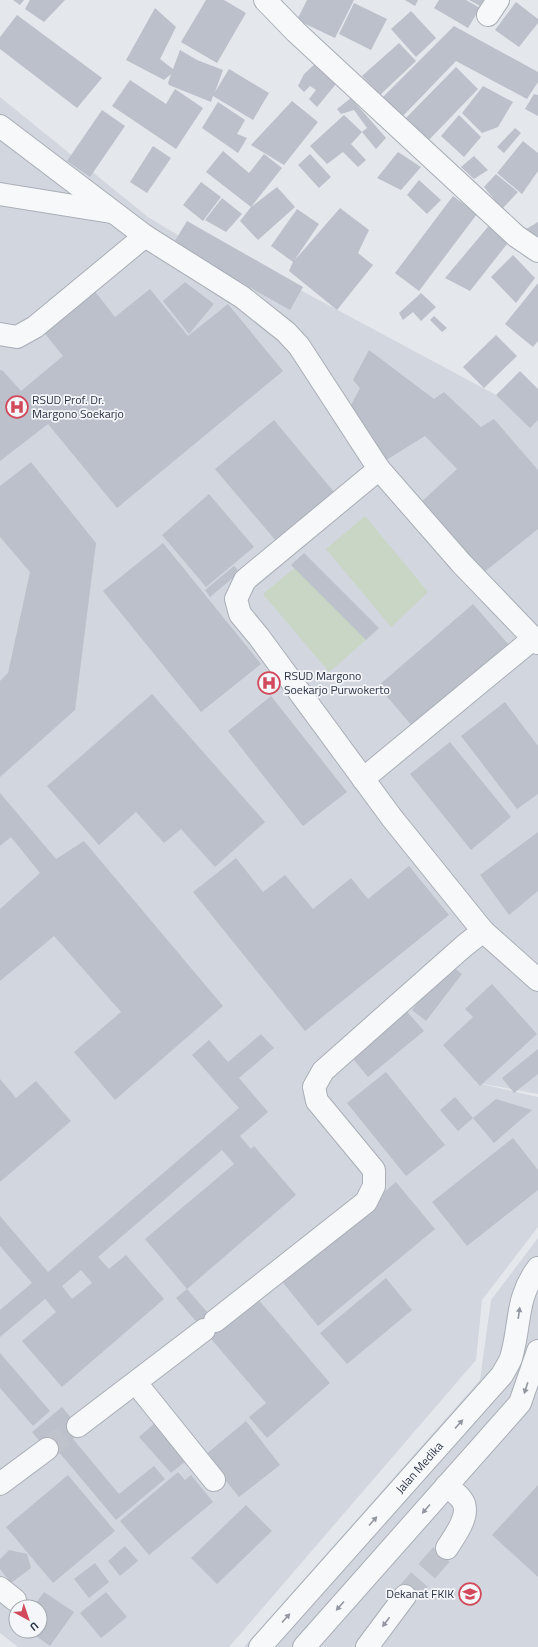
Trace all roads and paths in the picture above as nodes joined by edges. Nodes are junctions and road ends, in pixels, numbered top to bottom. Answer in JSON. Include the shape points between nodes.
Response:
{"nodes":[{"id":1,"x":265,"y":0,"type":"edge"},
{"id":2,"x":0,"y":126,"type":"edge"},
{"id":3,"x":0,"y":194,"type":"edge"},
{"id":4,"x":115,"y":213,"type":"junction"},
{"id":5,"x":145,"y":236,"type":"junction"},
{"id":6,"x":538,"y":251,"type":"edge"},
{"id":7,"x":0,"y":334,"type":"edge"},
{"id":8,"x":379,"y":469,"type":"junction"},
{"id":9,"x":536,"y":641,"type":"edge"},
{"id":10,"x":363,"y":779,"type":"junction"},
{"id":11,"x":483,"y":931,"type":"junction"},
{"id":12,"x":538,"y":980,"type":"edge"},
{"id":13,"x":538,"y":1268,"type":"edge"},
{"id":14,"x":515,"y":1340,"type":"junction"},
{"id":15,"x":538,"y":1346,"type":"edge"},
{"id":16,"x":538,"y":1351,"type":"edge"},
{"id":17,"x":136,"y":1383,"type":"junction"},
{"id":18,"x":78,"y":1426,"type":"tunnel mouth"},
{"id":19,"x":47,"y":1449,"type":"tunnel mouth"},
{"id":20,"x":214,"y":1480,"type":"dead end"},
{"id":21,"x":0,"y":1484,"type":"edge"},
{"id":22,"x":446,"y":1486,"type":"junction"},
{"id":23,"x":447,"y":1548,"type":"tunnel mouth"},
{"id":24,"x":405,"y":1596,"type":"tunnel mouth"},
{"id":25,"x":306,"y":1646,"type":"edge"},
{"id":26,"x":260,"y":1647,"type":"edge"},
{"id":27,"x":367,"y":1647,"type":"edge"}],
"edges":[{"from":1,"to":6,"type":"street","via":[[296,32],[511,230]]},
{"from":2,"to":4,"type":"street"},
{"from":3,"to":4,"type":"street"},
{"from":4,"to":5,"type":"street"},
{"from":5,"to":7,"type":"street","via":[[36,327],[17,337]]},
{"from":5,"to":8,"type":"street","via":[[242,297],[286,332],[299,346]]},
{"from":8,"to":9,"type":"street","via":[[462,564]]},
{"from":8,"to":10,"type":"street","via":[[245,580],[236,598],[240,614]]},
{"from":9,"to":10,"type":"street"},
{"from":10,"to":11,"type":"street"},
{"from":11,"to":12,"type":"street"},
{"from":11,"to":17,"type":"street","via":[[323,1071],[314,1087],[317,1102],[374,1170],[374,1186],[366,1202]]},
{"from":14,"to":13,"type":"street","name":"Jalan Medika","one_way":true,"via":[[520,1303],[530,1278]]},
{"from":14,"to":15,"type":"street"},
{"from":26,"to":14,"type":"street","name":"Jalan Medika","one_way":true,"via":[[502,1375]]},
{"from":16,"to":22,"type":"street","one_way":true,"via":[[520,1403]]},
{"from":17,"to":18,"type":"street"},
{"from":17,"to":20,"type":"street"},
{"from":19,"to":21,"type":"street"},
{"from":22,"to":23,"type":"street","via":[[463,1501],[465,1508],[464,1518]]},
{"from":22,"to":25,"type":"street","one_way":true},
{"from":24,"to":27,"type":"street","one_way":true}]}
